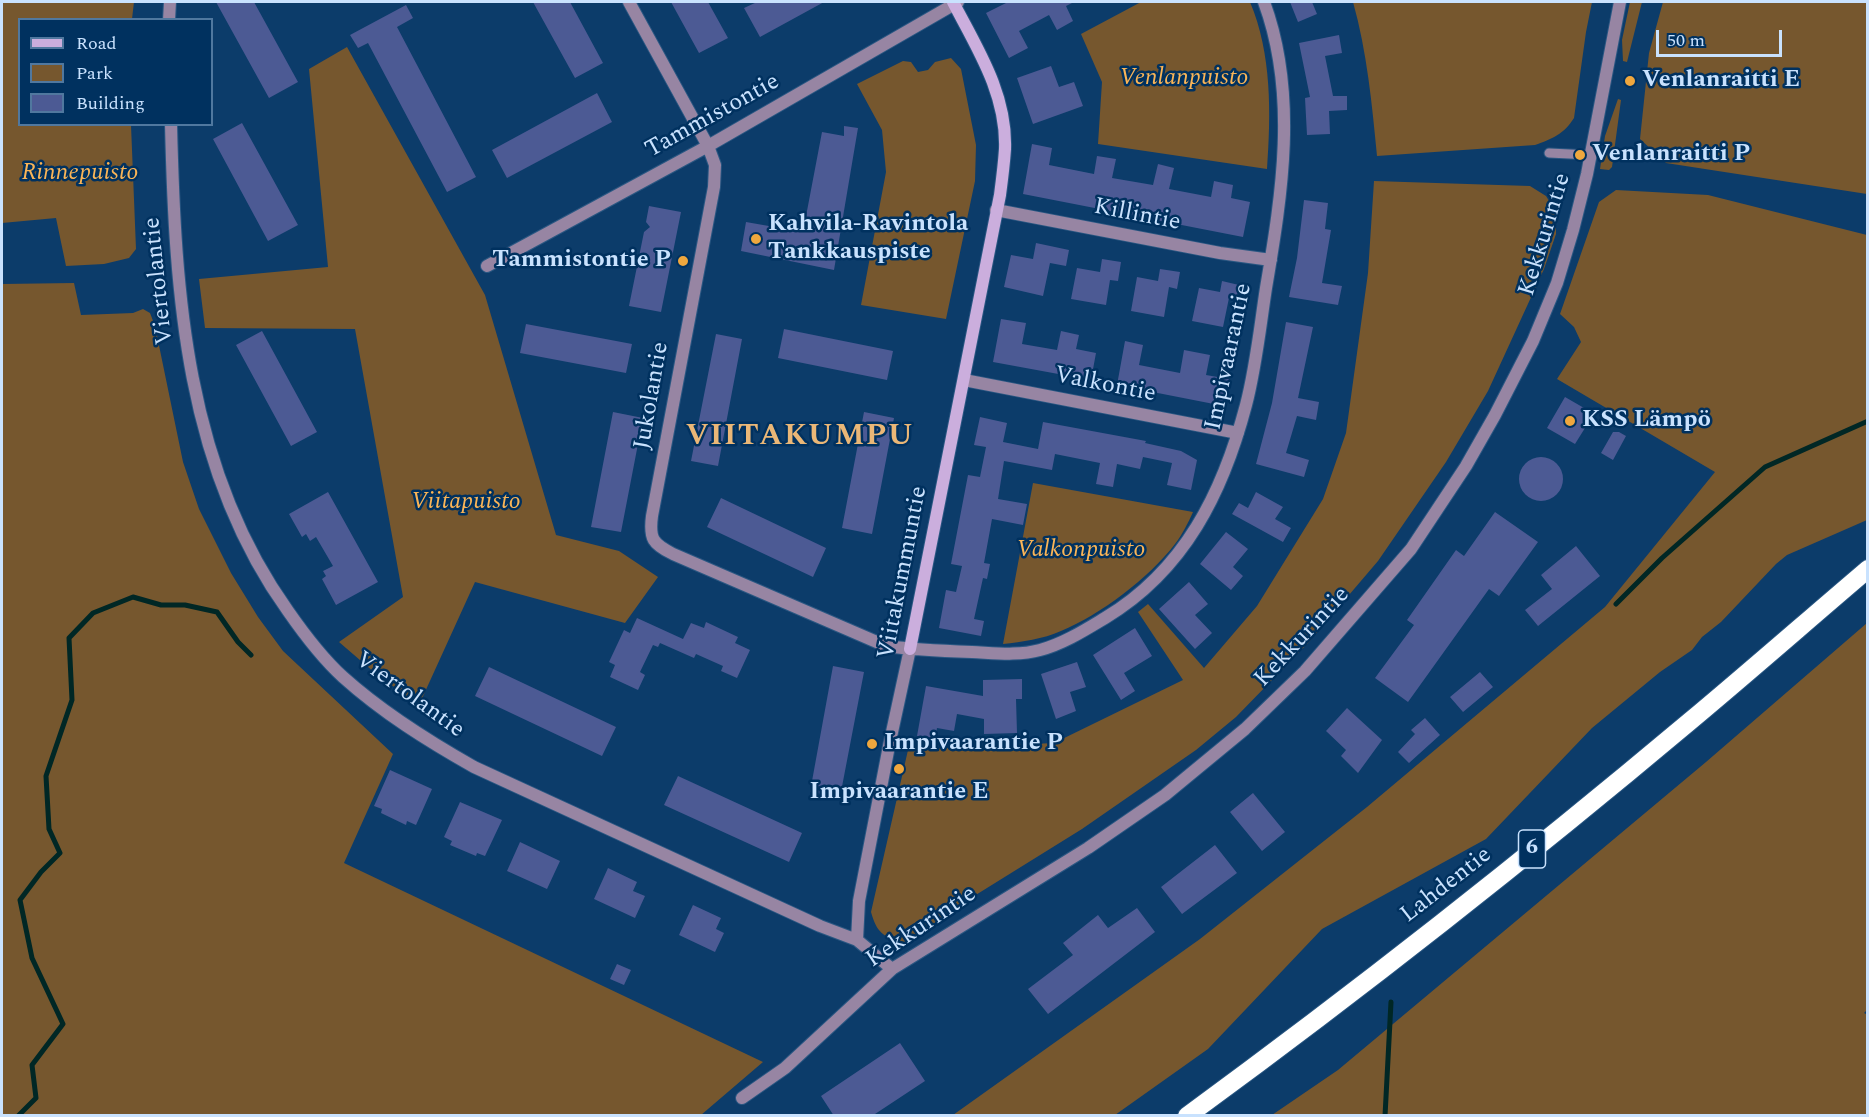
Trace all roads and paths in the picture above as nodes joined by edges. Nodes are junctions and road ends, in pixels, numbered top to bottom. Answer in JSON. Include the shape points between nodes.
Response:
{"nodes":[{"id":1,"x":170,"y":2,"type":"edge"},
{"id":2,"x":629,"y":2,"type":"edge"},
{"id":3,"x":955,"y":2,"type":"edge"},
{"id":4,"x":1264,"y":2,"type":"edge"},
{"id":5,"x":1620,"y":2,"type":"edge"},
{"id":6,"x":169,"y":18,"type":"edge"},
{"id":7,"x":171,"y":126,"type":"edge"},
{"id":8,"x":708,"y":146,"type":"junction"},
{"id":9,"x":1549,"y":153,"type":"dead end"},
{"id":10,"x":1590,"y":155,"type":"junction"},
{"id":11,"x":996,"y":210,"type":"junction"},
{"id":12,"x":1271,"y":260,"type":"junction"},
{"id":13,"x":487,"y":266,"type":"dead end"},
{"id":14,"x":964,"y":380,"type":"junction"},
{"id":15,"x":1238,"y":433,"type":"junction"},
{"id":16,"x":1868,"y":568,"type":"edge"},
{"id":17,"x":910,"y":649,"type":"junction"},
{"id":18,"x":857,"y":940,"type":"junction"},
{"id":19,"x":892,"y":969,"type":"junction"},
{"id":20,"x":742,"y":1098,"type":"dead end"},
{"id":21,"x":1187,"y":1116,"type":"edge"}],
"edges":[{"from":1,"to":6,"type":"street"},
{"from":2,"to":8,"type":"street","name":"Jukolantie"},
{"from":3,"to":8,"type":"street","name":"Tammistontie"},
{"from":3,"to":11,"type":"street","name":"Viitakummuntie","via":[[987,67],[1003,118],[1005,147]]},
{"from":4,"to":12,"type":"street","name":"Impivaarantie","via":[[1276,39],[1284,105],[1284,165]]},
{"from":5,"to":10,"type":"street","name":"Kekkurintie"},
{"from":7,"to":18,"type":"street","name":"Viertolantie","via":[[182,315],[203,426],[240,531],[271,588],[321,655],[379,707],[474,767]]},
{"from":8,"to":13,"type":"street","name":"Tammistontie"},
{"from":8,"to":17,"type":"street","name":"Jukolantie","via":[[715,165],[714,188],[652,516],[652,538],[673,554],[886,646]]},
{"from":9,"to":10,"type":"lane"},
{"from":10,"to":19,"type":"street","name":"Kekkurintie","via":[[1557,283],[1533,341],[1466,466],[1411,549],[1305,672],[1166,795]]},
{"from":11,"to":12,"type":"street","name":"Killintie"},
{"from":11,"to":14,"type":"street","name":"Viitakummuntie"},
{"from":12,"to":15,"type":"street","name":"Impivaarantie","via":[[1247,402]]},
{"from":14,"to":15,"type":"street","name":"Valkontie"},
{"from":14,"to":17,"type":"street","name":"Viitakummuntie"},
{"from":15,"to":17,"type":"street","name":"Impivaarantie","via":[[1212,499],[1182,550],[1149,586],[1114,613],[1040,650],[1016,654]]},
{"from":16,"to":21,"type":"highway","name":"Lahdentie","number":"6","via":[[1552,833],[1406,950]]},
{"from":17,"to":18,"type":"street","name":"Viitakummuntie","via":[[859,901]]},
{"from":18,"to":19,"type":"street"},
{"from":19,"to":20,"type":"street","name":"Kekkurintie","via":[[785,1068]]}]}
